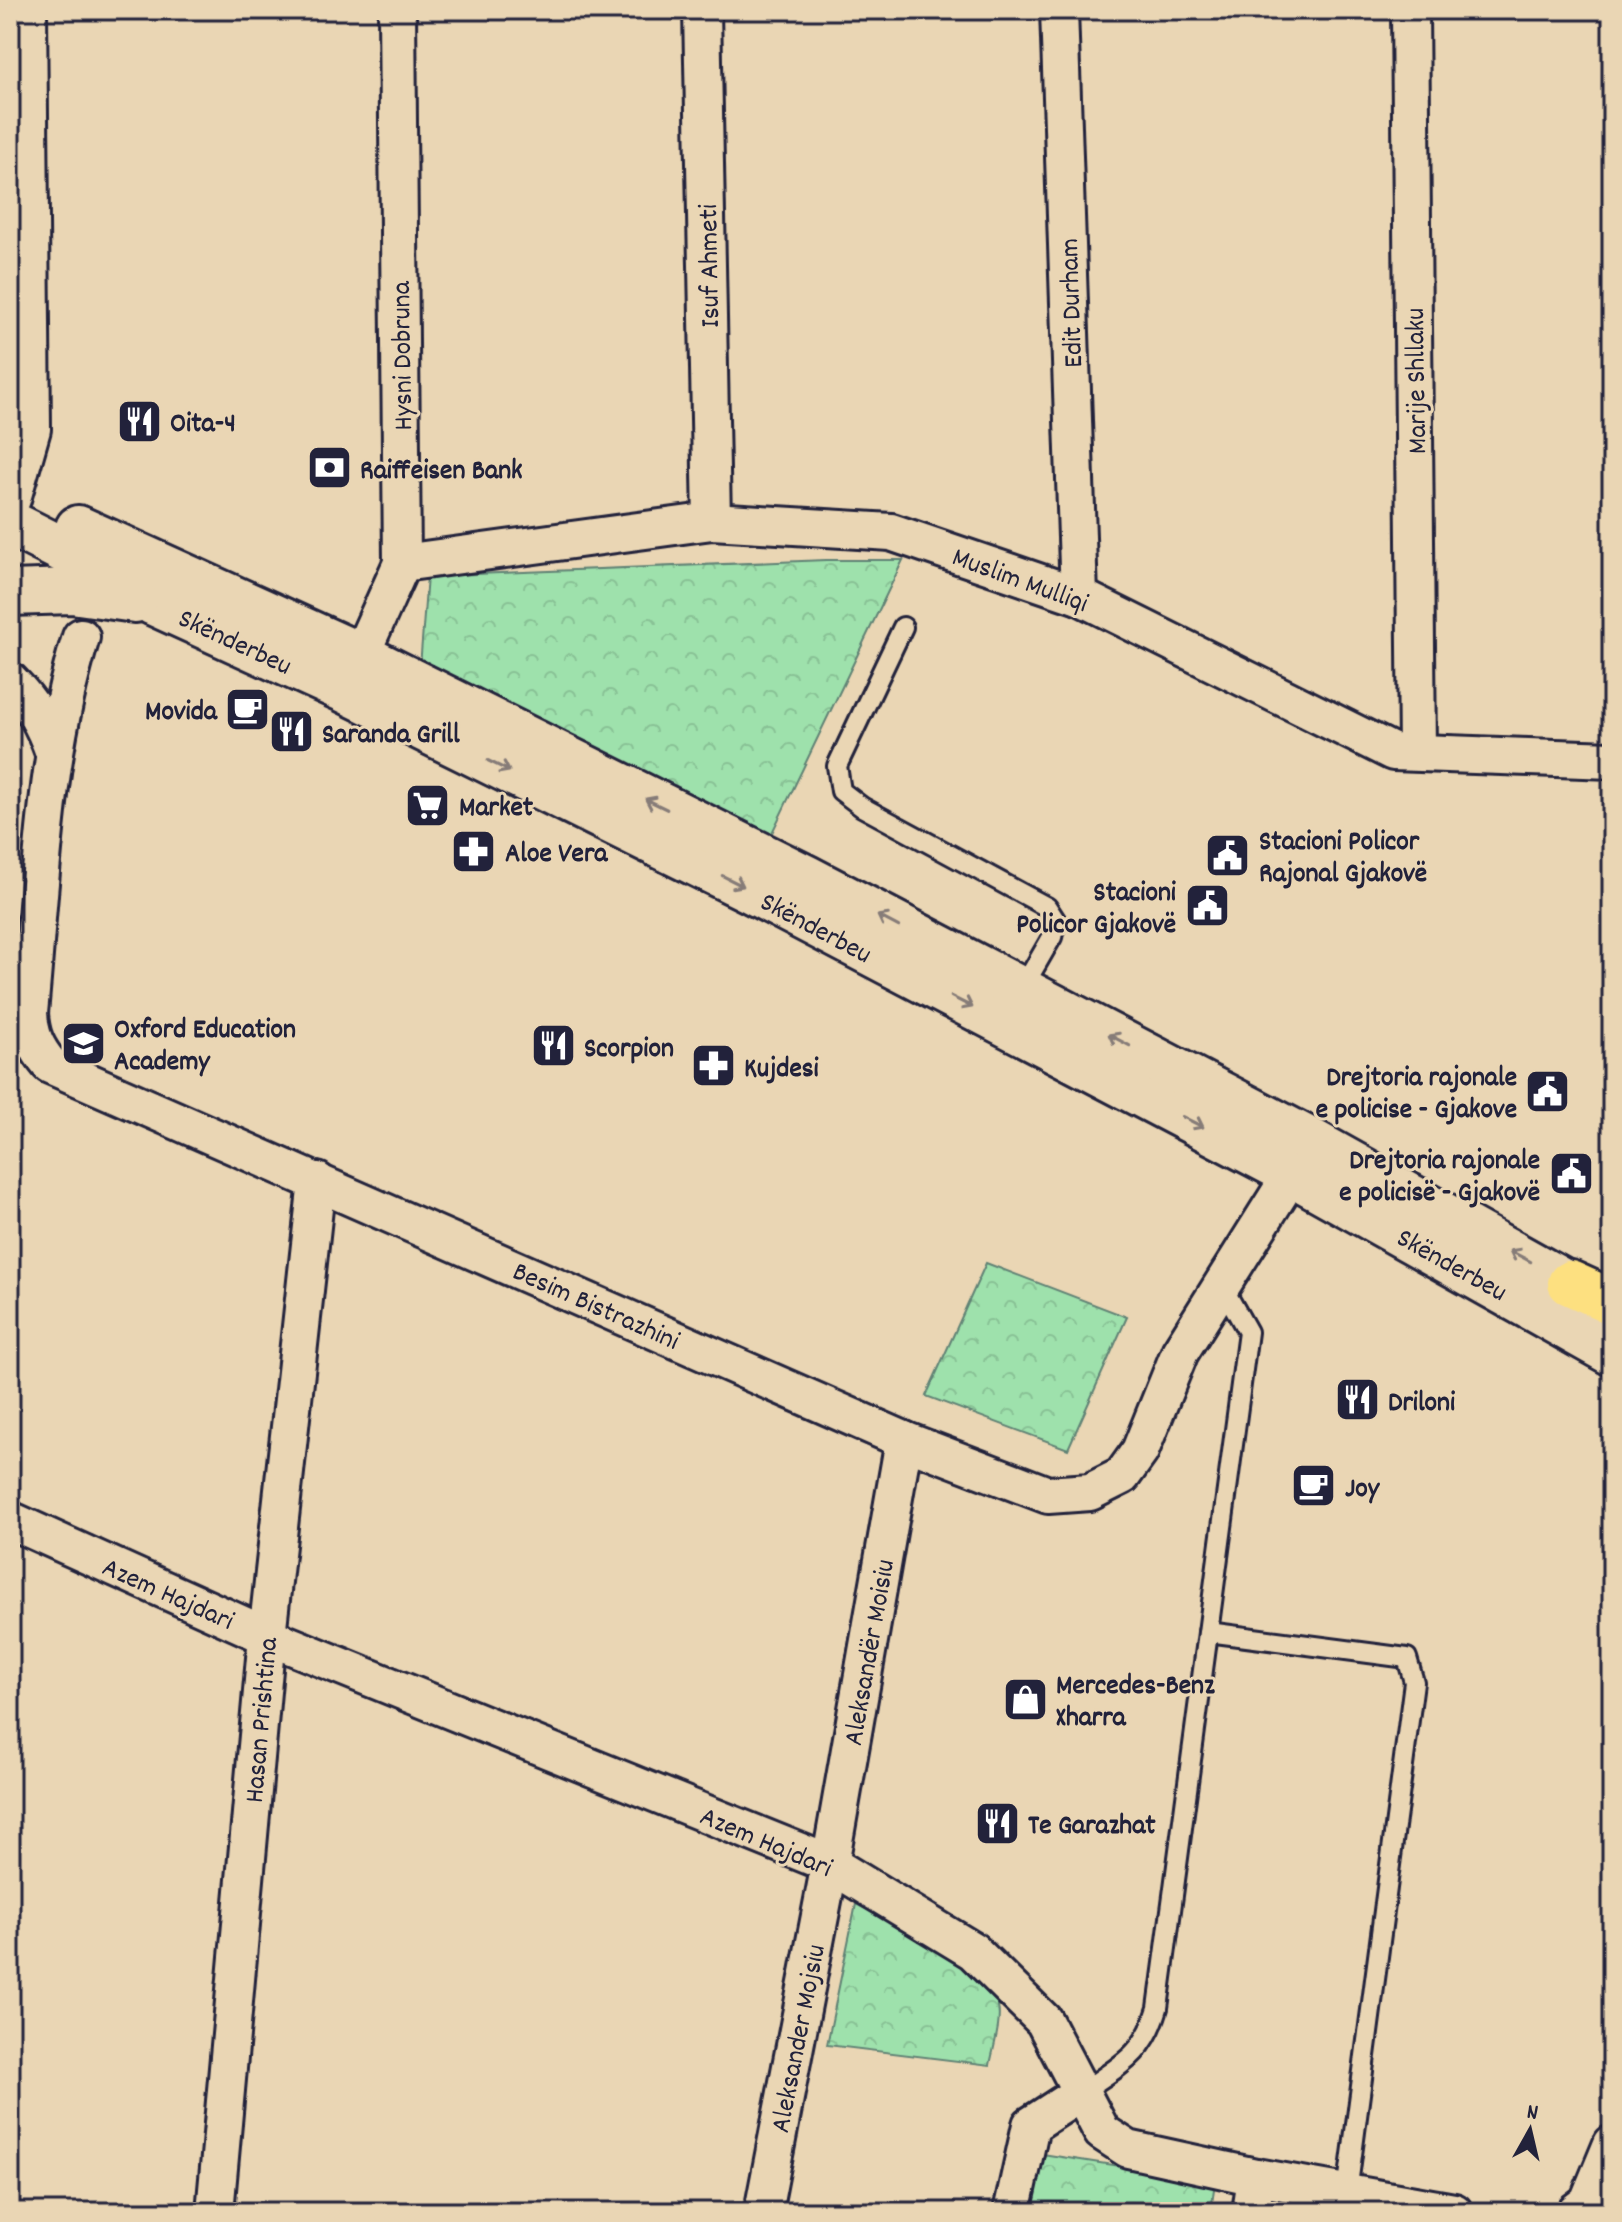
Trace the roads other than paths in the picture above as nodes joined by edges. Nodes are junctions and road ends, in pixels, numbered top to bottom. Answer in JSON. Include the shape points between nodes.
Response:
{"nodes":[{"id":1,"x":28,"y":10,"type":"edge"},
{"id":2,"x":397,"y":10,"type":"edge"},
{"id":3,"x":702,"y":10,"type":"edge"},
{"id":4,"x":1059,"y":10,"type":"edge"},
{"id":5,"x":1410,"y":10,"type":"edge"},
{"id":6,"x":10,"y":506,"type":"edge"},
{"id":7,"x":712,"y":521,"type":"junction"},
{"id":8,"x":402,"y":563,"type":"junction"},
{"id":9,"x":10,"y":593,"type":"edge"},
{"id":10,"x":1079,"y":596,"type":"junction"},
{"id":11,"x":154,"y":603,"type":"junction"},
{"id":12,"x":903,"y":627,"type":"dead end"},
{"id":13,"x":81,"y":637,"type":"dead end"},
{"id":14,"x":353,"y":673,"type":"junction"},
{"id":15,"x":10,"y":681,"type":"edge"},
{"id":16,"x":1417,"y":752,"type":"junction"},
{"id":17,"x":54,"y":753,"type":"junction"},
{"id":18,"x":1612,"y":760,"type":"edge"},
{"id":19,"x":1022,"y":989,"type":"junction"},
{"id":20,"x":1302,"y":1158,"type":"junction"},
{"id":21,"x":317,"y":1181,"type":"junction"},
{"id":22,"x":1570,"y":1283,"type":"junction"},
{"id":23,"x":1222,"y":1286,"type":"junction"},
{"id":24,"x":1612,"y":1302,"type":"edge"},
{"id":25,"x":1612,"y":1309,"type":"edge"},
{"id":26,"x":1612,"y":1353,"type":"edge"},
{"id":27,"x":904,"y":1440,"type":"junction"},
{"id":28,"x":10,"y":1520,"type":"edge"},
{"id":29,"x":1208,"y":1632,"type":"junction"},
{"id":30,"x":267,"y":1636,"type":"junction"},
{"id":31,"x":830,"y":1864,"type":"junction"},
{"id":32,"x":1082,"y":2092,"type":"junction"},
{"id":33,"x":1612,"y":2144,"type":"edge"},
{"id":34,"x":1256,"y":2177,"type":"junction"},
{"id":35,"x":1347,"y":2193,"type":"junction"},
{"id":36,"x":215,"y":2212,"type":"edge"},
{"id":37,"x":763,"y":2212,"type":"edge"},
{"id":38,"x":1012,"y":2212,"type":"edge"},
{"id":39,"x":1251,"y":2212,"type":"edge"},
{"id":40,"x":1454,"y":2212,"type":"edge"},
{"id":41,"x":1575,"y":2212,"type":"edge"}],
"edges":[{"from":1,"to":6,"type":"street","via":[[32,429]]},
{"from":2,"to":8,"type":"street","name":"Hysni Dobruna"},
{"from":3,"to":7,"type":"street","name":"Isuf Ahmeti"},
{"from":4,"to":10,"type":"street","name":"Edit Durham"},
{"from":5,"to":16,"type":"street","name":"Marije Shllaku"},
{"from":6,"to":11,"type":"main road","name":"Skënderbeu"},
{"from":6,"to":14,"type":"main road","name":"Skënderbeu"},
{"from":7,"to":8,"type":"street","name":"Muslim Mulliqi"},
{"from":7,"to":10,"type":"street","name":"Muslim Mulliqi","via":[[891,532]]},
{"from":8,"to":14,"type":"street","name":"Hysni Dobruna"},
{"from":9,"to":11,"type":"main road","via":[[72,591]]},
{"from":10,"to":16,"type":"street","name":"Muslim Mulliqi","via":[[1393,752]]},
{"from":11,"to":14,"type":"main road","name":"Skënderbeu"},
{"from":12,"to":19,"type":"lane","via":[[837,766],[841,791],[1047,907],[1056,921],[1052,937]]},
{"from":13,"to":17,"type":"street","name":"Besim Bistrazhini"},
{"from":19,"to":14,"type":"main road","name":"Skënderbeu","one_way":true},
{"from":14,"to":20,"type":"main road","name":"Skënderbeu","one_way":true,"via":[[750,890]]},
{"from":15,"to":17,"type":"street","via":[[45,726]]},
{"from":16,"to":18,"type":"street","name":"Muslim Mulliqi"},
{"from":17,"to":21,"type":"street","name":"Besim Bistrazhini","via":[[29,1013],[37,1050],[66,1075]]},
{"from":20,"to":19,"type":"main road","name":"Skënderbeu","one_way":true},
{"from":22,"to":20,"type":"main road","name":"Skënderbeu","one_way":true},
{"from":20,"to":23,"type":"street","name":"Besim Bistrazhini"},
{"from":20,"to":26,"type":"main road","name":"Skënderbeu"},
{"from":21,"to":27,"type":"street","name":"Besim Bistrazhini"},
{"from":21,"to":30,"type":"street","name":"Hasan Prishtina"},
{"from":22,"to":24,"type":"main road"},
{"from":22,"to":25,"type":"main road","name":"Skënderbeu"},
{"from":23,"to":27,"type":"street","name":"Besim Bistrazhini","via":[[1180,1352],[1140,1451],[1122,1476],[1090,1492],[1048,1495]]},
{"from":23,"to":29,"type":"lane","via":[[1248,1332]]},
{"from":27,"to":31,"type":"street","name":"Aleksandër Moisiu"},
{"from":28,"to":30,"type":"street","name":"Azem Hajdari"},
{"from":29,"to":32,"type":"lane","via":[[1155,2019],[1125,2065]]},
{"from":29,"to":35,"type":"lane","via":[[1407,1658],[1414,1682]]},
{"from":30,"to":31,"type":"street","name":"Azem Hajdari"},
{"from":30,"to":36,"type":"street","name":"Hasan Prishtina"},
{"from":31,"to":32,"type":"street","name":"Azem Hajdari","via":[[973,1951],[1044,2021]]},
{"from":31,"to":37,"type":"street","name":"Aleksander Mojsiu"},
{"from":32,"to":34,"type":"street","name":"Azem Hajdari","via":[[1102,2132],[1128,2149]]},
{"from":32,"to":38,"type":"street","via":[[1031,2125]]},
{"from":33,"to":41,"type":"street","via":[[1588,2202]]},
{"from":34,"to":35,"type":"street","name":"Azem Hajdari"},
{"from":34,"to":39,"type":"street"},
{"from":35,"to":40,"type":"street","name":"Azem Hajdari"}]}
